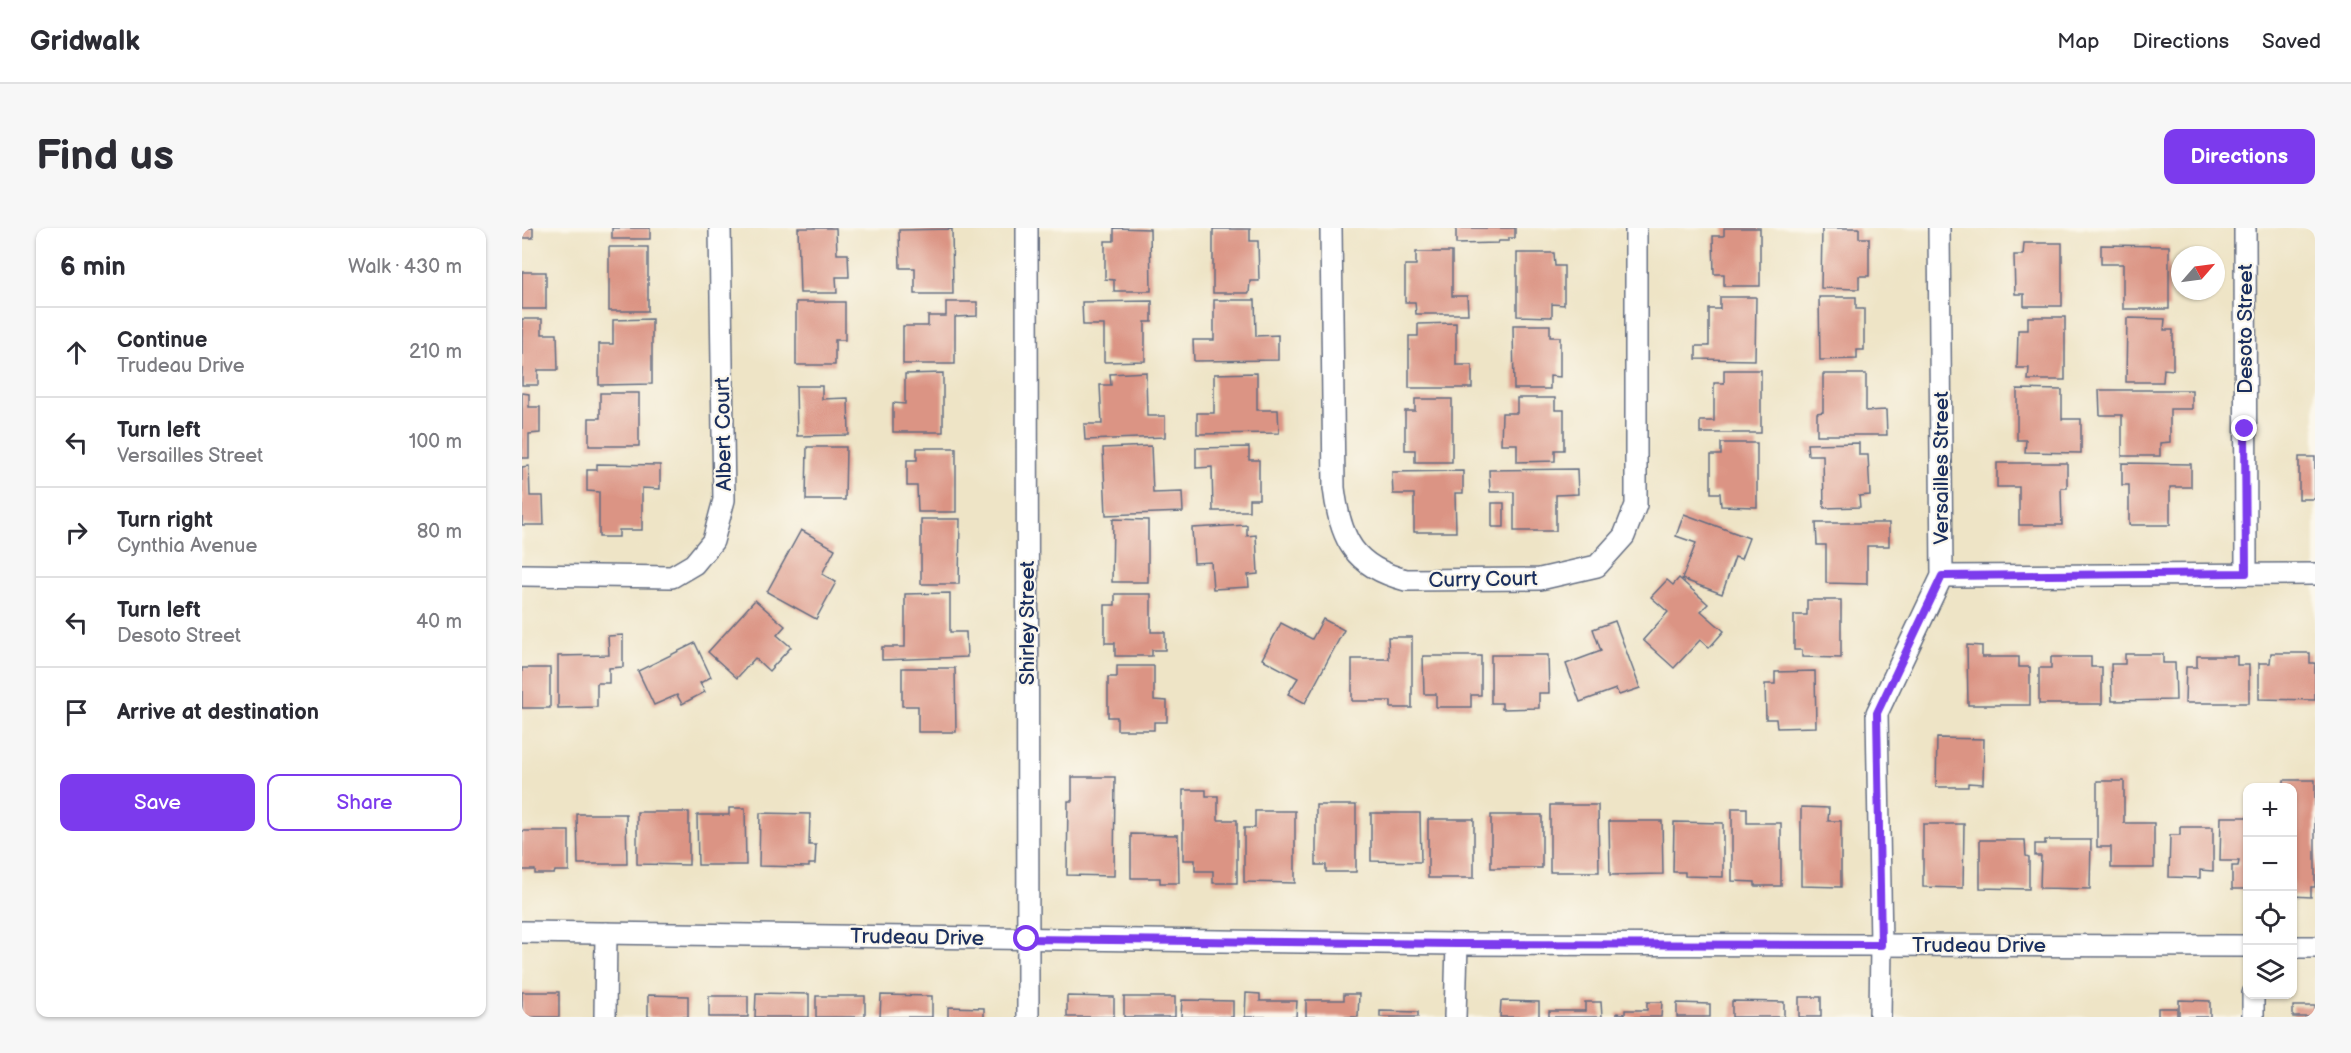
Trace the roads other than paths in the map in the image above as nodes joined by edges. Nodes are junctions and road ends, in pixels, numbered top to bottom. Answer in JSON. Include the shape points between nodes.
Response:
{"nodes":[{"id":1,"x":720,"y":228,"type":"edge"},
{"id":2,"x":1027,"y":228,"type":"edge"},
{"id":3,"x":1330,"y":228,"type":"edge"},
{"id":4,"x":1636,"y":228,"type":"edge"},
{"id":5,"x":1939,"y":228,"type":"edge"},
{"id":6,"x":2245,"y":228,"type":"edge"},
{"id":7,"x":2246,"y":573,"type":"junction"},
{"id":8,"x":522,"y":574,"type":"edge"},
{"id":9,"x":2315,"y":574,"type":"edge"},
{"id":10,"x":1942,"y":576,"type":"junction"},
{"id":11,"x":522,"y":932,"type":"edge"},
{"id":12,"x":606,"y":933,"type":"junction"},
{"id":13,"x":1027,"y":939,"type":"junction"},
{"id":14,"x":1457,"y":944,"type":"junction"},
{"id":15,"x":1881,"y":945,"type":"junction"},
{"id":16,"x":2243,"y":946,"type":"edge"},
{"id":17,"x":2297,"y":946,"type":"edge"},
{"id":18,"x":2315,"y":947,"type":"edge"},
{"id":19,"x":2253,"y":999,"type":"edge"},
{"id":20,"x":605,"y":1017,"type":"edge"},
{"id":21,"x":1028,"y":1017,"type":"edge"},
{"id":22,"x":1455,"y":1017,"type":"edge"},
{"id":23,"x":1880,"y":1017,"type":"edge"},
{"id":24,"x":2253,"y":1017,"type":"edge"}],
"edges":[{"from":1,"to":8,"type":"street","name":"Albert Court","via":[[724,500],[713,541],[694,564],[672,578]]},
{"from":2,"to":13,"type":"street","name":"Shirley Street"},
{"from":3,"to":4,"type":"street","name":"Curry Court","via":[[1336,512],[1353,552],[1389,576],[1406,580],[1540,579],[1597,566],[1624,536],[1636,505]]},
{"from":5,"to":10,"type":"street","name":"Versailles Street"},
{"from":6,"to":7,"type":"street","name":"Desoto Street"},
{"from":7,"to":9,"type":"street"},
{"from":7,"to":10,"type":"street"},
{"from":10,"to":15,"type":"street","name":"Versailles Street","via":[[1877,713]]},
{"from":11,"to":12,"type":"street","name":"Trudeau Drive"},
{"from":12,"to":13,"type":"street","name":"Trudeau Drive"},
{"from":12,"to":20,"type":"street"},
{"from":13,"to":14,"type":"street","name":"Trudeau Drive"},
{"from":13,"to":21,"type":"street","name":"Shirley Street"},
{"from":14,"to":15,"type":"street","name":"Trudeau Drive"},
{"from":14,"to":22,"type":"street"},
{"from":15,"to":16,"type":"street","name":"Trudeau Drive"},
{"from":15,"to":23,"type":"street","name":"Versailles Street"},
{"from":17,"to":18,"type":"street"},
{"from":19,"to":24,"type":"street"}]}
